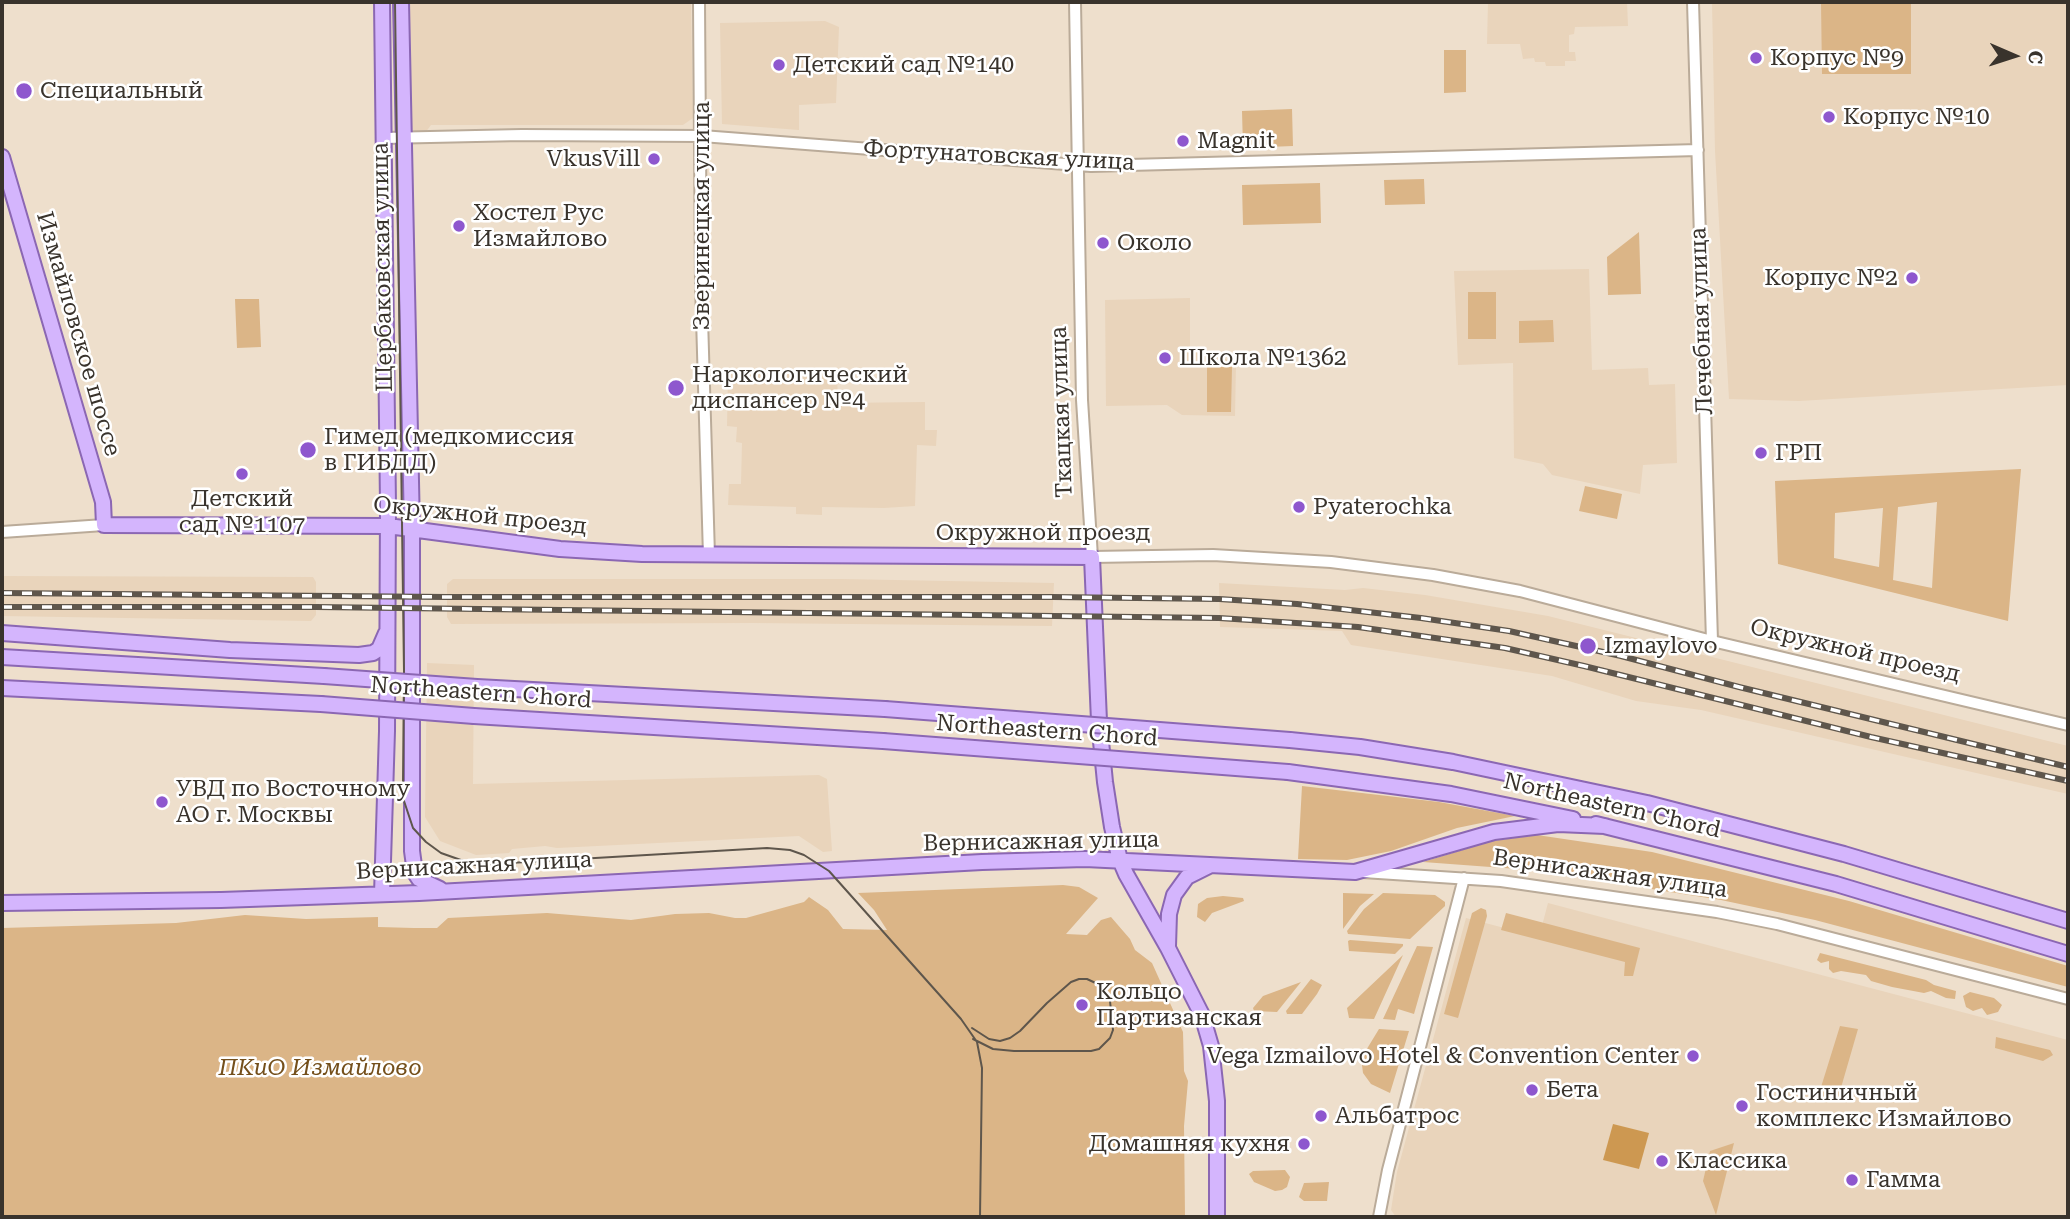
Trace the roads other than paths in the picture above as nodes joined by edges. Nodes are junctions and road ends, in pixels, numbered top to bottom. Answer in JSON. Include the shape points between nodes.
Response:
{"nodes":[{"id":1,"x":382,"y":2,"type":"edge"},
{"id":2,"x":401,"y":2,"type":"edge"},
{"id":3,"x":699,"y":2,"type":"edge"},
{"id":4,"x":1075,"y":2,"type":"edge"},
{"id":5,"x":1693,"y":2,"type":"edge"},
{"id":6,"x":702,"y":136,"type":"junction"},
{"id":7,"x":404,"y":137,"type":"junction"},
{"id":8,"x":384,"y":138,"type":"junction"},
{"id":9,"x":1698,"y":150,"type":"junction"},
{"id":10,"x":2,"y":157,"type":"edge"},
{"id":11,"x":1077,"y":165,"type":"junction"},
{"id":12,"x":104,"y":525,"type":"junction"},
{"id":13,"x":388,"y":526,"type":"junction"},
{"id":14,"x":412,"y":529,"type":"junction"},
{"id":15,"x":2,"y":533,"type":"edge"},
{"id":16,"x":709,"y":556,"type":"junction"},
{"id":17,"x":1091,"y":557,"type":"junction"},
{"id":18,"x":388,"y":629,"type":"junction"},
{"id":19,"x":2,"y":633,"type":"edge"},
{"id":20,"x":1712,"y":641,"type":"junction"},
{"id":21,"x":2,"y":657,"type":"edge"},
{"id":22,"x":2,"y":688,"type":"edge"},
{"id":23,"x":2068,"y":725,"type":"edge"},
{"id":24,"x":1605,"y":826,"type":"junction"},
{"id":25,"x":1120,"y":860,"type":"junction"},
{"id":26,"x":1212,"y":865,"type":"junction"},
{"id":27,"x":1354,"y":872,"type":"junction"},
{"id":28,"x":1464,"y":878,"type":"junction"},
{"id":29,"x":445,"y":891,"type":"junction"},
{"id":30,"x":382,"y":894,"type":"junction"},
{"id":31,"x":2,"y":904,"type":"edge"},
{"id":32,"x":2068,"y":921,"type":"edge"},
{"id":33,"x":1168,"y":948,"type":"junction"},
{"id":34,"x":2068,"y":954,"type":"edge"},
{"id":35,"x":2068,"y":999,"type":"edge"},
{"id":36,"x":1217,"y":1217,"type":"edge"},
{"id":37,"x":1379,"y":1217,"type":"edge"}],
"edges":[{"from":1,"to":8,"type":"main road","name":"Щербаковская улица"},
{"from":2,"to":7,"type":"main road","name":"Щербаковская улица"},
{"from":3,"to":6,"type":"street","name":"Зверинецкая улица"},
{"from":4,"to":11,"type":"street","name":"Ткацкая улица"},
{"from":5,"to":9,"type":"street","name":"Лечебная улица"},
{"from":6,"to":7,"type":"street","name":"Фортунатовская улица"},
{"from":6,"to":11,"type":"street","name":"Фортунатовская улица"},
{"from":6,"to":16,"type":"street","name":"Зверинецкая улица"},
{"from":7,"to":8,"type":"street","name":"Фортунатовская улица"},
{"from":7,"to":14,"type":"main road","name":"Щербаковская улица"},
{"from":8,"to":13,"type":"main road","name":"Щербаковская улица"},
{"from":9,"to":11,"type":"street","name":"Фортунатовская улица"},
{"from":9,"to":20,"type":"street","name":"Лечебная улица"},
{"from":10,"to":12,"type":"main road","name":"Измайловское шоссе","via":[[103,502]]},
{"from":11,"to":17,"type":"street","name":"Ткацкая улица"},
{"from":12,"to":13,"type":"main road","name":"Окружной проезд"},
{"from":12,"to":15,"type":"street","name":"Окружной проезд"},
{"from":13,"to":14,"type":"main road","name":"Окружной проезд"},
{"from":13,"to":18,"type":"main road","name":"Щербаковская улица"},
{"from":14,"to":16,"type":"main road","name":"Окружной проезд","via":[[560,549]]},
{"from":14,"to":29,"type":"main road","name":"Щербаковская улица","via":[[412,863],[419,879]]},
{"from":16,"to":17,"type":"main road","name":"Окружной проезд"},
{"from":17,"to":20,"type":"street","name":"Окружной проезд","via":[[1213,555],[1392,569],[1520,591]]},
{"from":17,"to":25,"type":"main road","name":"Ткацкая улица","via":[[1102,758]]},
{"from":18,"to":19,"type":"main road","via":[[379,649],[359,655]]},
{"from":18,"to":30,"type":"main road","name":"Щербаковская улица"},
{"from":20,"to":23,"type":"street","name":"Окружной проезд"},
{"from":21,"to":32,"type":"main road","name":"Northeastern Chord","bridge":true,"via":[[885,709],[1360,747],[1647,803],[1844,854]]},
{"from":22,"to":24,"type":"main road","name":"Northeastern Chord","bridge":true,"via":[[321,704],[1288,772],[1451,793]]},
{"from":24,"to":27,"type":"main road","via":[[1558,824],[1494,832]]},
{"from":24,"to":34,"type":"main road","name":"Northeastern Chord","via":[[1836,884]]},
{"from":25,"to":26,"type":"main road","name":"Вернисажная улица"},
{"from":25,"to":29,"type":"main road","name":"Вернисажная улица","via":[[971,863]]},
{"from":25,"to":33,"type":"main road"},
{"from":26,"to":27,"type":"main road","name":"Вернисажная улица"},
{"from":26,"to":33,"type":"main road","via":[[1197,870],[1179,886],[1169,914]]},
{"from":27,"to":28,"type":"street","name":"Вернисажная улица"},
{"from":28,"to":35,"type":"street","name":"Вернисажная улица","via":[[1535,884],[1748,917]]},
{"from":28,"to":37,"type":"street"},
{"from":29,"to":30,"type":"main road","name":"Вернисажная улица"},
{"from":30,"to":31,"type":"main road","name":"Вернисажная улица"},
{"from":33,"to":36,"type":"main road","via":[[1202,1015],[1211,1045],[1217,1101]]}]}
